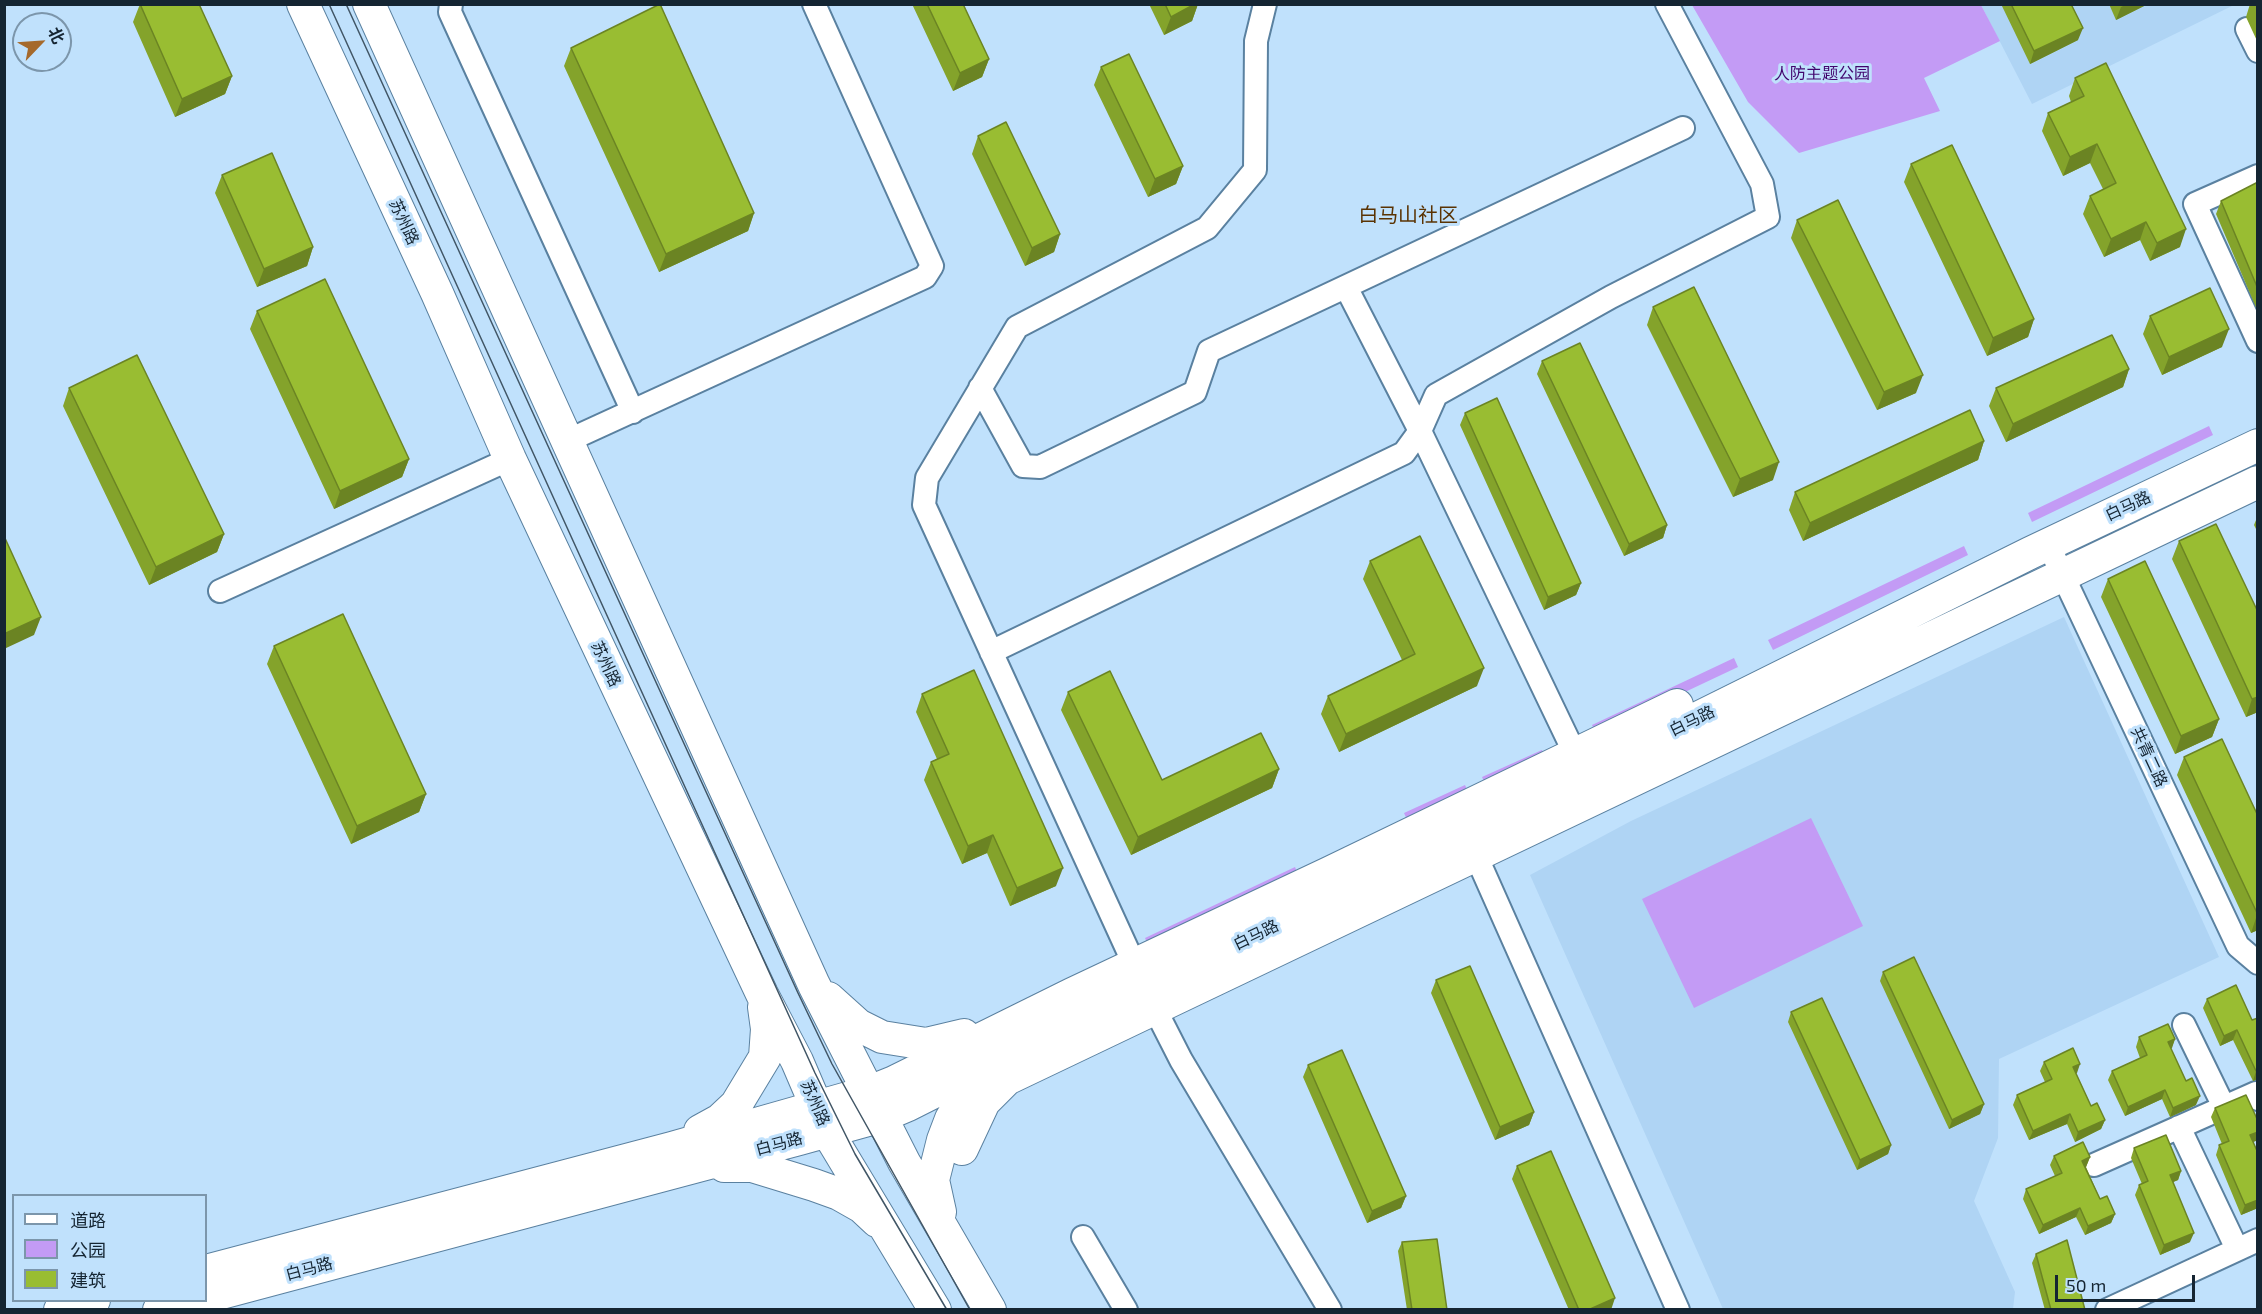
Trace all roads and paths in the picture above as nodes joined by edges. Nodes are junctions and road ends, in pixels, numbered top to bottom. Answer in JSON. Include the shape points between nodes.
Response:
{"nodes":[{"id":1,"x":303,"y":4,"type":"edge"},
{"id":2,"x":369,"y":4,"type":"edge"},
{"id":3,"x":451,"y":4,"type":"edge"},
{"id":4,"x":814,"y":4,"type":"edge"},
{"id":5,"x":1265,"y":4,"type":"edge"},
{"id":6,"x":1667,"y":4,"type":"edge"},
{"id":7,"x":2247,"y":29,"type":"dead end"},
{"id":8,"x":2258,"y":51,"type":"edge"},
{"id":9,"x":1683,"y":128,"type":"dead end"},
{"id":10,"x":2258,"y":176,"type":"edge"},
{"id":11,"x":1346,"y":287,"type":"junction"},
{"id":12,"x":2258,"y":341,"type":"edge"},
{"id":13,"x":980,"y":388,"type":"junction"},
{"id":14,"x":633,"y":412,"type":"junction"},
{"id":15,"x":2258,"y":423,"type":"edge"},
{"id":16,"x":1420,"y":431,"type":"junction"},
{"id":17,"x":567,"y":441,"type":"junction"},
{"id":18,"x":2258,"y":445,"type":"edge"},
{"id":19,"x":510,"y":459,"type":"junction"},
{"id":20,"x":2258,"y":482,"type":"edge"},
{"id":21,"x":2048,"y":544,"type":"junction"},
{"id":22,"x":2063,"y":575,"type":"junction"},
{"id":23,"x":220,"y":591,"type":"dead end"},
{"id":24,"x":991,"y":652,"type":"junction"},
{"id":25,"x":1575,"y":754,"type":"junction"},
{"id":26,"x":1471,"y":844,"type":"junction"},
{"id":27,"x":2258,"y":963,"type":"edge"},
{"id":28,"x":1134,"y":964,"type":"junction"},
{"id":29,"x":814,"y":985,"type":"junction"},
{"id":30,"x":762,"y":994,"type":"junction"},
{"id":31,"x":1155,"y":1010,"type":"junction"},
{"id":32,"x":2184,"y":1025,"type":"dead end"},
{"id":33,"x":997,"y":1031,"type":"junction"},
{"id":34,"x":1029,"y":1044,"type":"junction"},
{"id":35,"x":2258,"y":1099,"type":"edge"},
{"id":36,"x":875,"y":1104,"type":"junction"},
{"id":37,"x":2224,"y":1107,"type":"junction"},
{"id":38,"x":822,"y":1118,"type":"junction"},
{"id":39,"x":2180,"y":1127,"type":"junction"},
{"id":40,"x":962,"y":1149,"type":"dead end"},
{"id":41,"x":675,"y":1159,"type":"junction"},
{"id":42,"x":2094,"y":1165,"type":"dead end"},
{"id":43,"x":944,"y":1227,"type":"junction"},
{"id":44,"x":892,"y":1236,"type":"junction"},
{"id":45,"x":1083,"y":1237,"type":"dead end"},
{"id":46,"x":2258,"y":1240,"type":"edge"},
{"id":47,"x":2236,"y":1249,"type":"junction"},
{"id":48,"x":207,"y":1271,"type":"edge"},
{"id":49,"x":207,"y":1297,"type":"edge"},
{"id":50,"x":87,"y":1302,"type":"edge"},
{"id":51,"x":186,"y":1302,"type":"edge"},
{"id":52,"x":60,"y":1310,"type":"edge"},
{"id":53,"x":159,"y":1310,"type":"edge"},
{"id":54,"x":935,"y":1310,"type":"edge"},
{"id":55,"x":990,"y":1310,"type":"edge"},
{"id":56,"x":1126,"y":1310,"type":"edge"},
{"id":57,"x":1330,"y":1310,"type":"edge"},
{"id":58,"x":1678,"y":1310,"type":"edge"},
{"id":59,"x":2107,"y":1310,"type":"edge"}],
"edges":[{"from":1,"to":19,"type":"street","name":"苏州路"},
{"from":2,"to":17,"type":"street"},
{"from":3,"to":14,"type":"street","via":[[450,12]]},
{"from":4,"to":14,"type":"street","via":[[932,266],[925,277]]},
{"from":5,"to":13,"type":"street","via":[[1256,41],[1255,170],[1207,228],[1017,327]]},
{"from":6,"to":16,"type":"street","via":[[1762,184],[1768,217],[1611,297],[1436,395]]},
{"from":7,"to":8,"type":"street"},
{"from":9,"to":11,"type":"street"},
{"from":10,"to":12,"type":"street","via":[[2195,204]]},
{"from":11,"to":13,"type":"street","via":[[1209,351],[1195,392],[1040,467],[1023,466]]},
{"from":11,"to":16,"type":"street"},
{"from":13,"to":24,"type":"street","via":[[927,478],[924,505]]},
{"from":14,"to":17,"type":"street"},
{"from":15,"to":25,"type":"street","name":"白马路"},
{"from":16,"to":24,"type":"street","via":[[1404,453]]},
{"from":16,"to":25,"type":"street"},
{"from":17,"to":29,"type":"street"},
{"from":18,"to":21,"type":"street","name":"白马路"},
{"from":19,"to":23,"type":"street"},
{"from":19,"to":30,"type":"street","name":"苏州路"},
{"from":20,"to":22,"type":"street"},
{"from":21,"to":22,"type":"street","name":"共青二路"},
{"from":21,"to":26,"type":"street","name":"白马路"},
{"from":22,"to":26,"type":"street"},
{"from":22,"to":27,"type":"street","name":"共青二路","via":[[2238,946]]},
{"from":24,"to":28,"type":"street"},
{"from":25,"to":28,"type":"street","name":"白马路"},
{"from":26,"to":31,"type":"street"},
{"from":26,"to":34,"type":"street","name":"白马路"},
{"from":26,"to":58,"type":"street"},
{"from":28,"to":33,"type":"street","name":"白马路"},
{"from":29,"to":33,"type":"street","via":[[858,1025],[882,1037],[926,1044]]},
{"from":29,"to":36,"type":"street"},
{"from":30,"to":38,"type":"street","name":"苏州路"},
{"from":30,"to":41,"type":"street","via":[[767,1029],[765,1057],[736,1105]]},
{"from":31,"to":40,"type":"street","via":[[1007,1079],[984,1102]]},
{"from":31,"to":57,"type":"street"},
{"from":32,"to":37,"type":"street"},
{"from":33,"to":36,"type":"street","name":"白马路","via":[[894,1082]]},
{"from":34,"to":36,"type":"street","name":"白马路","via":[[908,1105]]},
{"from":34,"to":43,"type":"street","via":[[981,1077],[951,1119],[933,1180]]},
{"from":35,"to":37,"type":"street","via":[[2256,1093]]},
{"from":36,"to":38,"type":"street","name":"白马路"},
{"from":36,"to":43,"type":"street","via":[[904,1162]]},
{"from":37,"to":39,"type":"street"},
{"from":38,"to":41,"type":"street","name":"白马路"},
{"from":38,"to":44,"type":"street","name":"苏州路"},
{"from":39,"to":42,"type":"street"},
{"from":39,"to":47,"type":"street"},
{"from":41,"to":44,"type":"street","via":[[715,1166],[752,1166],[814,1185],[862,1207]]},
{"from":41,"to":48,"type":"street","name":"白马路"},
{"from":41,"to":49,"type":"street","name":"白马路"},
{"from":43,"to":55,"type":"street"},
{"from":44,"to":54,"type":"street","name":"苏州路"},
{"from":45,"to":56,"type":"street"},
{"from":46,"to":47,"type":"street"},
{"from":47,"to":59,"type":"street"},
{"from":50,"to":52,"type":"street"},
{"from":51,"to":53,"type":"street"}]}
